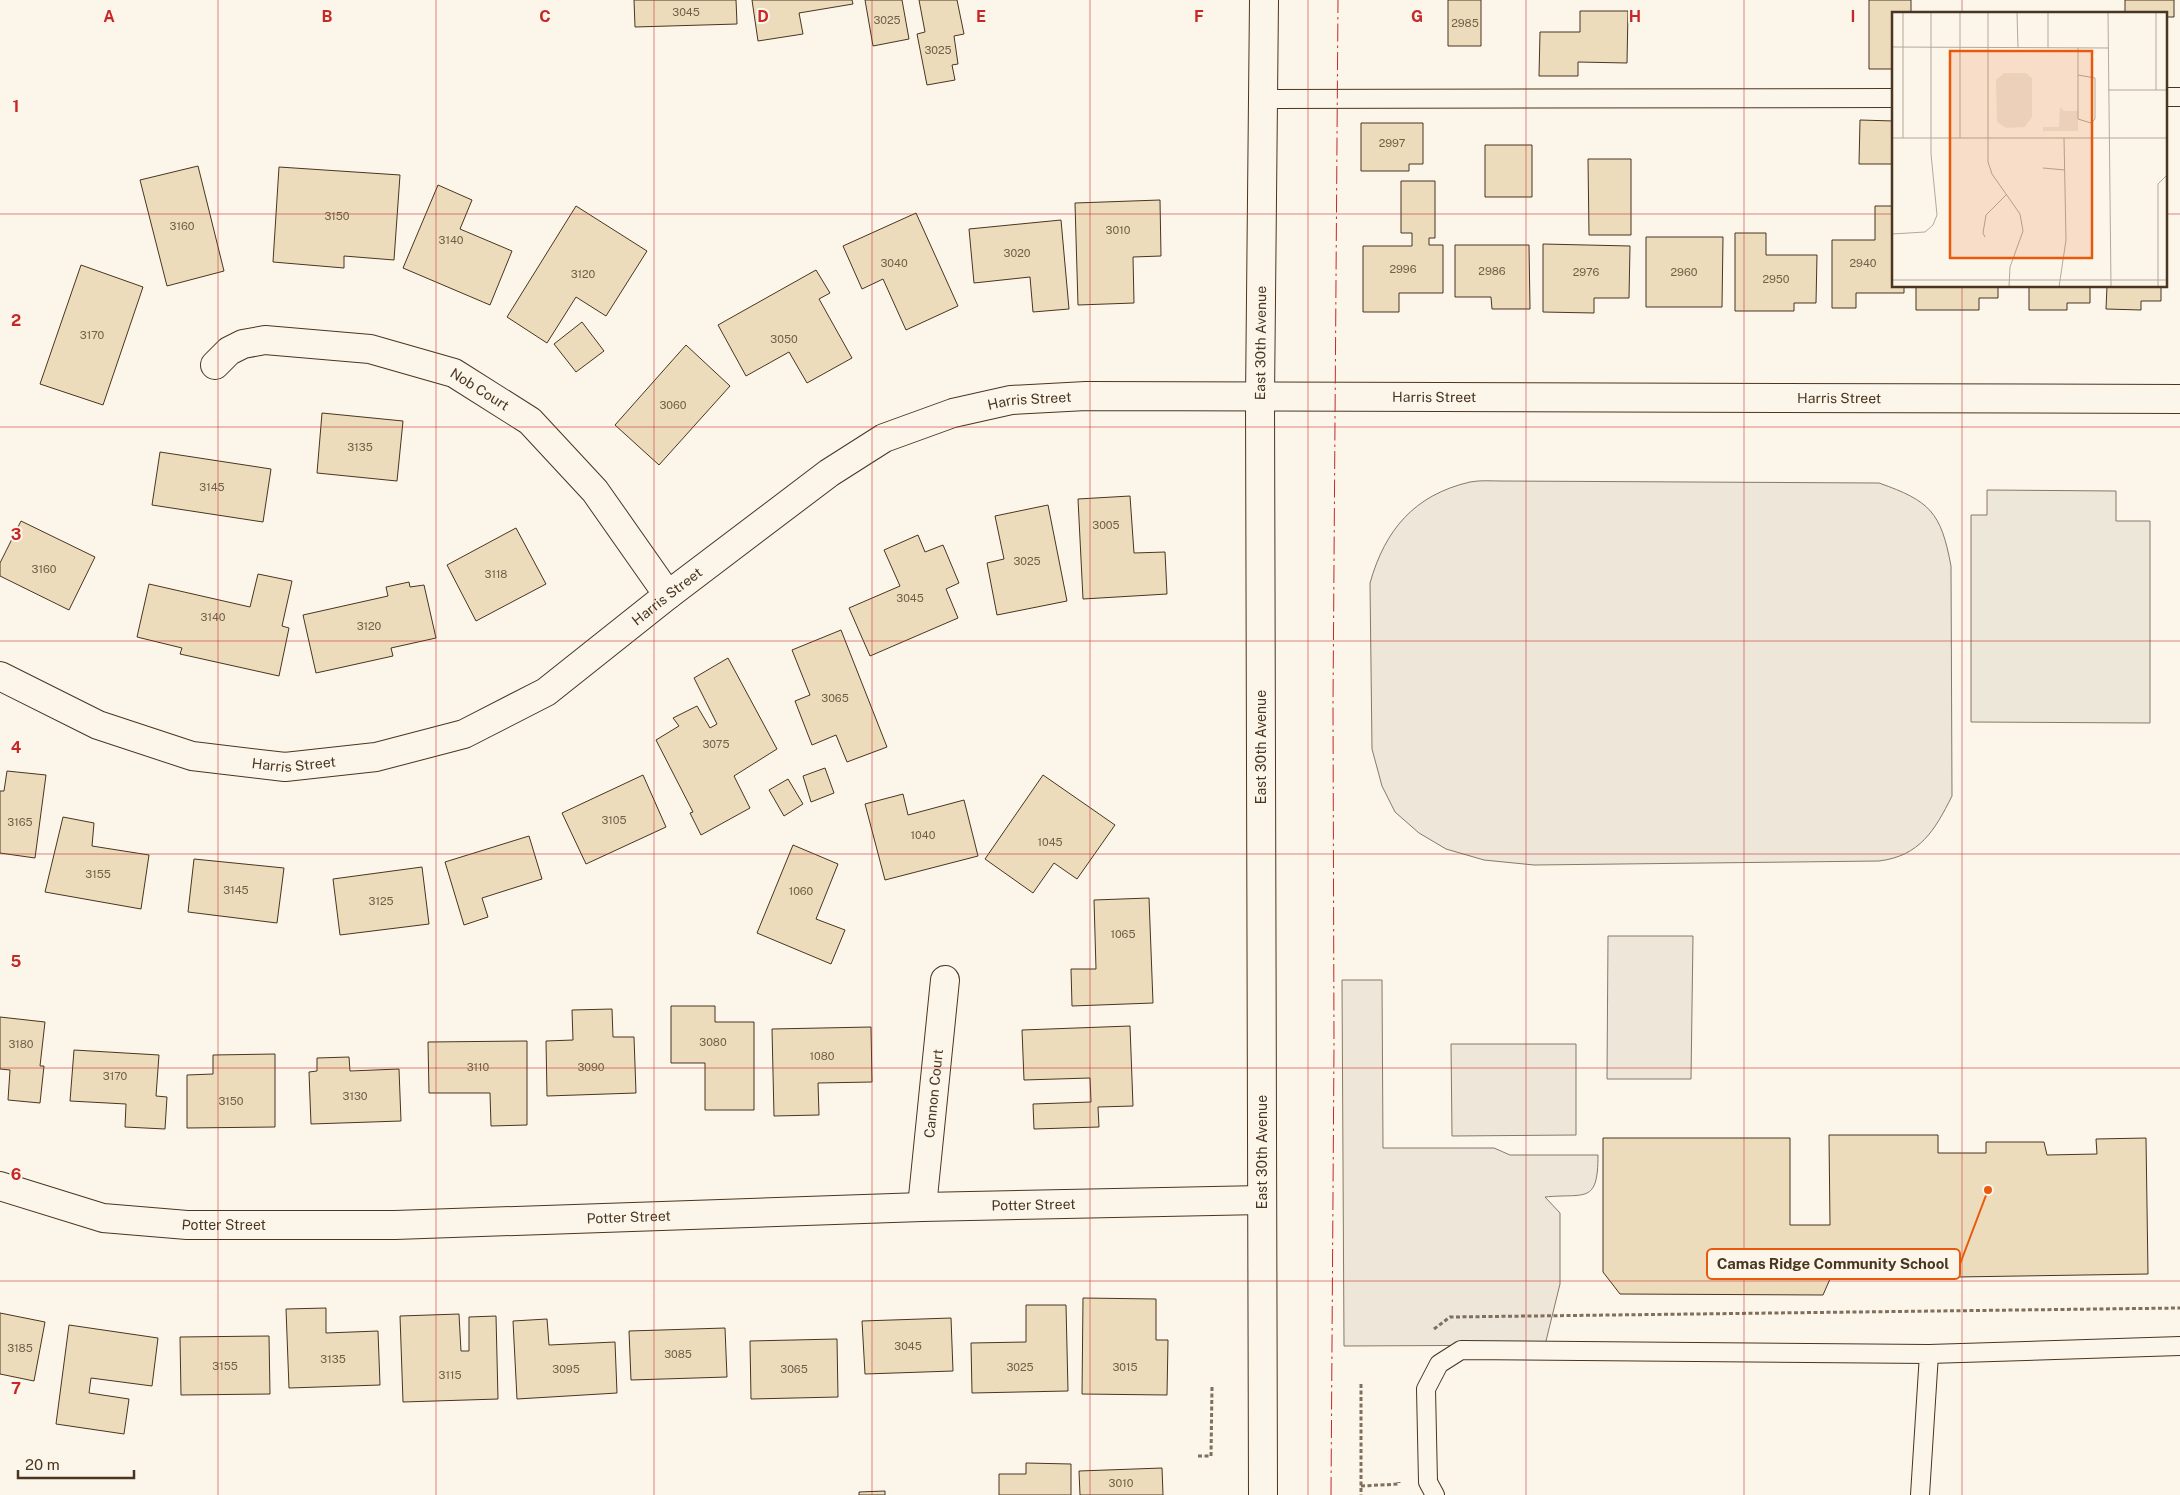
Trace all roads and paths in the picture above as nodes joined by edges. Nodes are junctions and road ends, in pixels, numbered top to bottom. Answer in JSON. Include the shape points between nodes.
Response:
{"nodes":[{"id":1,"x":1264,"y":0,"type":"edge"},
{"id":2,"x":1892,"y":98,"type":"edge"},
{"id":3,"x":1264,"y":99,"type":"junction"},
{"id":4,"x":214,"y":366,"type":"dead end"},
{"id":5,"x":1260,"y":398,"type":"junction"},
{"id":6,"x":2180,"y":399,"type":"edge"},
{"id":7,"x":668,"y":595,"type":"junction"},
{"id":8,"x":0,"y":676,"type":"edge"},
{"id":9,"x":945,"y":980,"type":"dead end"},
{"id":10,"x":0,"y":1186,"type":"edge"},
{"id":11,"x":1262,"y":1200,"type":"junction"},
{"id":12,"x":922,"y":1207,"type":"junction"},
{"id":13,"x":2180,"y":1346,"type":"edge"},
{"id":14,"x":1929,"y":1354,"type":"junction"},
{"id":15,"x":1361,"y":1384,"type":"dead end"},
{"id":16,"x":1212,"y":1386,"type":"dead end"},
{"id":17,"x":1198,"y":1456,"type":"dead end"},
{"id":18,"x":1262,"y":1495,"type":"edge"},
{"id":19,"x":1361,"y":1495,"type":"edge"},
{"id":20,"x":1435,"y":1495,"type":"edge"},
{"id":21,"x":1920,"y":1495,"type":"edge"}],
"edges":[{"from":1,"to":3,"type":"street","name":"East 30th Avenue"},
{"from":2,"to":3,"type":"lane"},
{"from":3,"to":5,"type":"street","name":"East 30th Avenue"},
{"from":4,"to":7,"type":"street","name":"Nob Court","via":[[229,351],[243,344],[265,340],[370,349],[454,373],[530,421],[595,491]]},
{"from":5,"to":6,"type":"street","name":"Harris Street"},
{"from":5,"to":7,"type":"street","name":"Harris Street","via":[[1086,396],[1011,400],[953,413],[884,438],[837,468]]},
{"from":5,"to":11,"type":"street","name":"East 30th Avenue"},
{"from":7,"to":8,"type":"street","name":"Harris Street","via":[[546,692],[464,734],[376,757],[285,768],[192,756],[98,725]]},
{"from":9,"to":12,"type":"street","name":"Cannon Court"},
{"from":10,"to":12,"type":"street","name":"Potter Street","via":[[103,1218],[187,1226],[396,1224]]},
{"from":11,"to":12,"type":"street","name":"Potter Street"},
{"from":11,"to":18,"type":"street","name":"East 30th Avenue"},
{"from":13,"to":14,"type":"lane"},
{"from":14,"to":20,"type":"lane","via":[[1461,1350],[1439,1364],[1426,1389],[1428,1482]]},
{"from":14,"to":21,"type":"lane"},
{"from":15,"to":19,"type":"path"},
{"from":16,"to":17,"type":"path","via":[[1210,1456]]}]}
